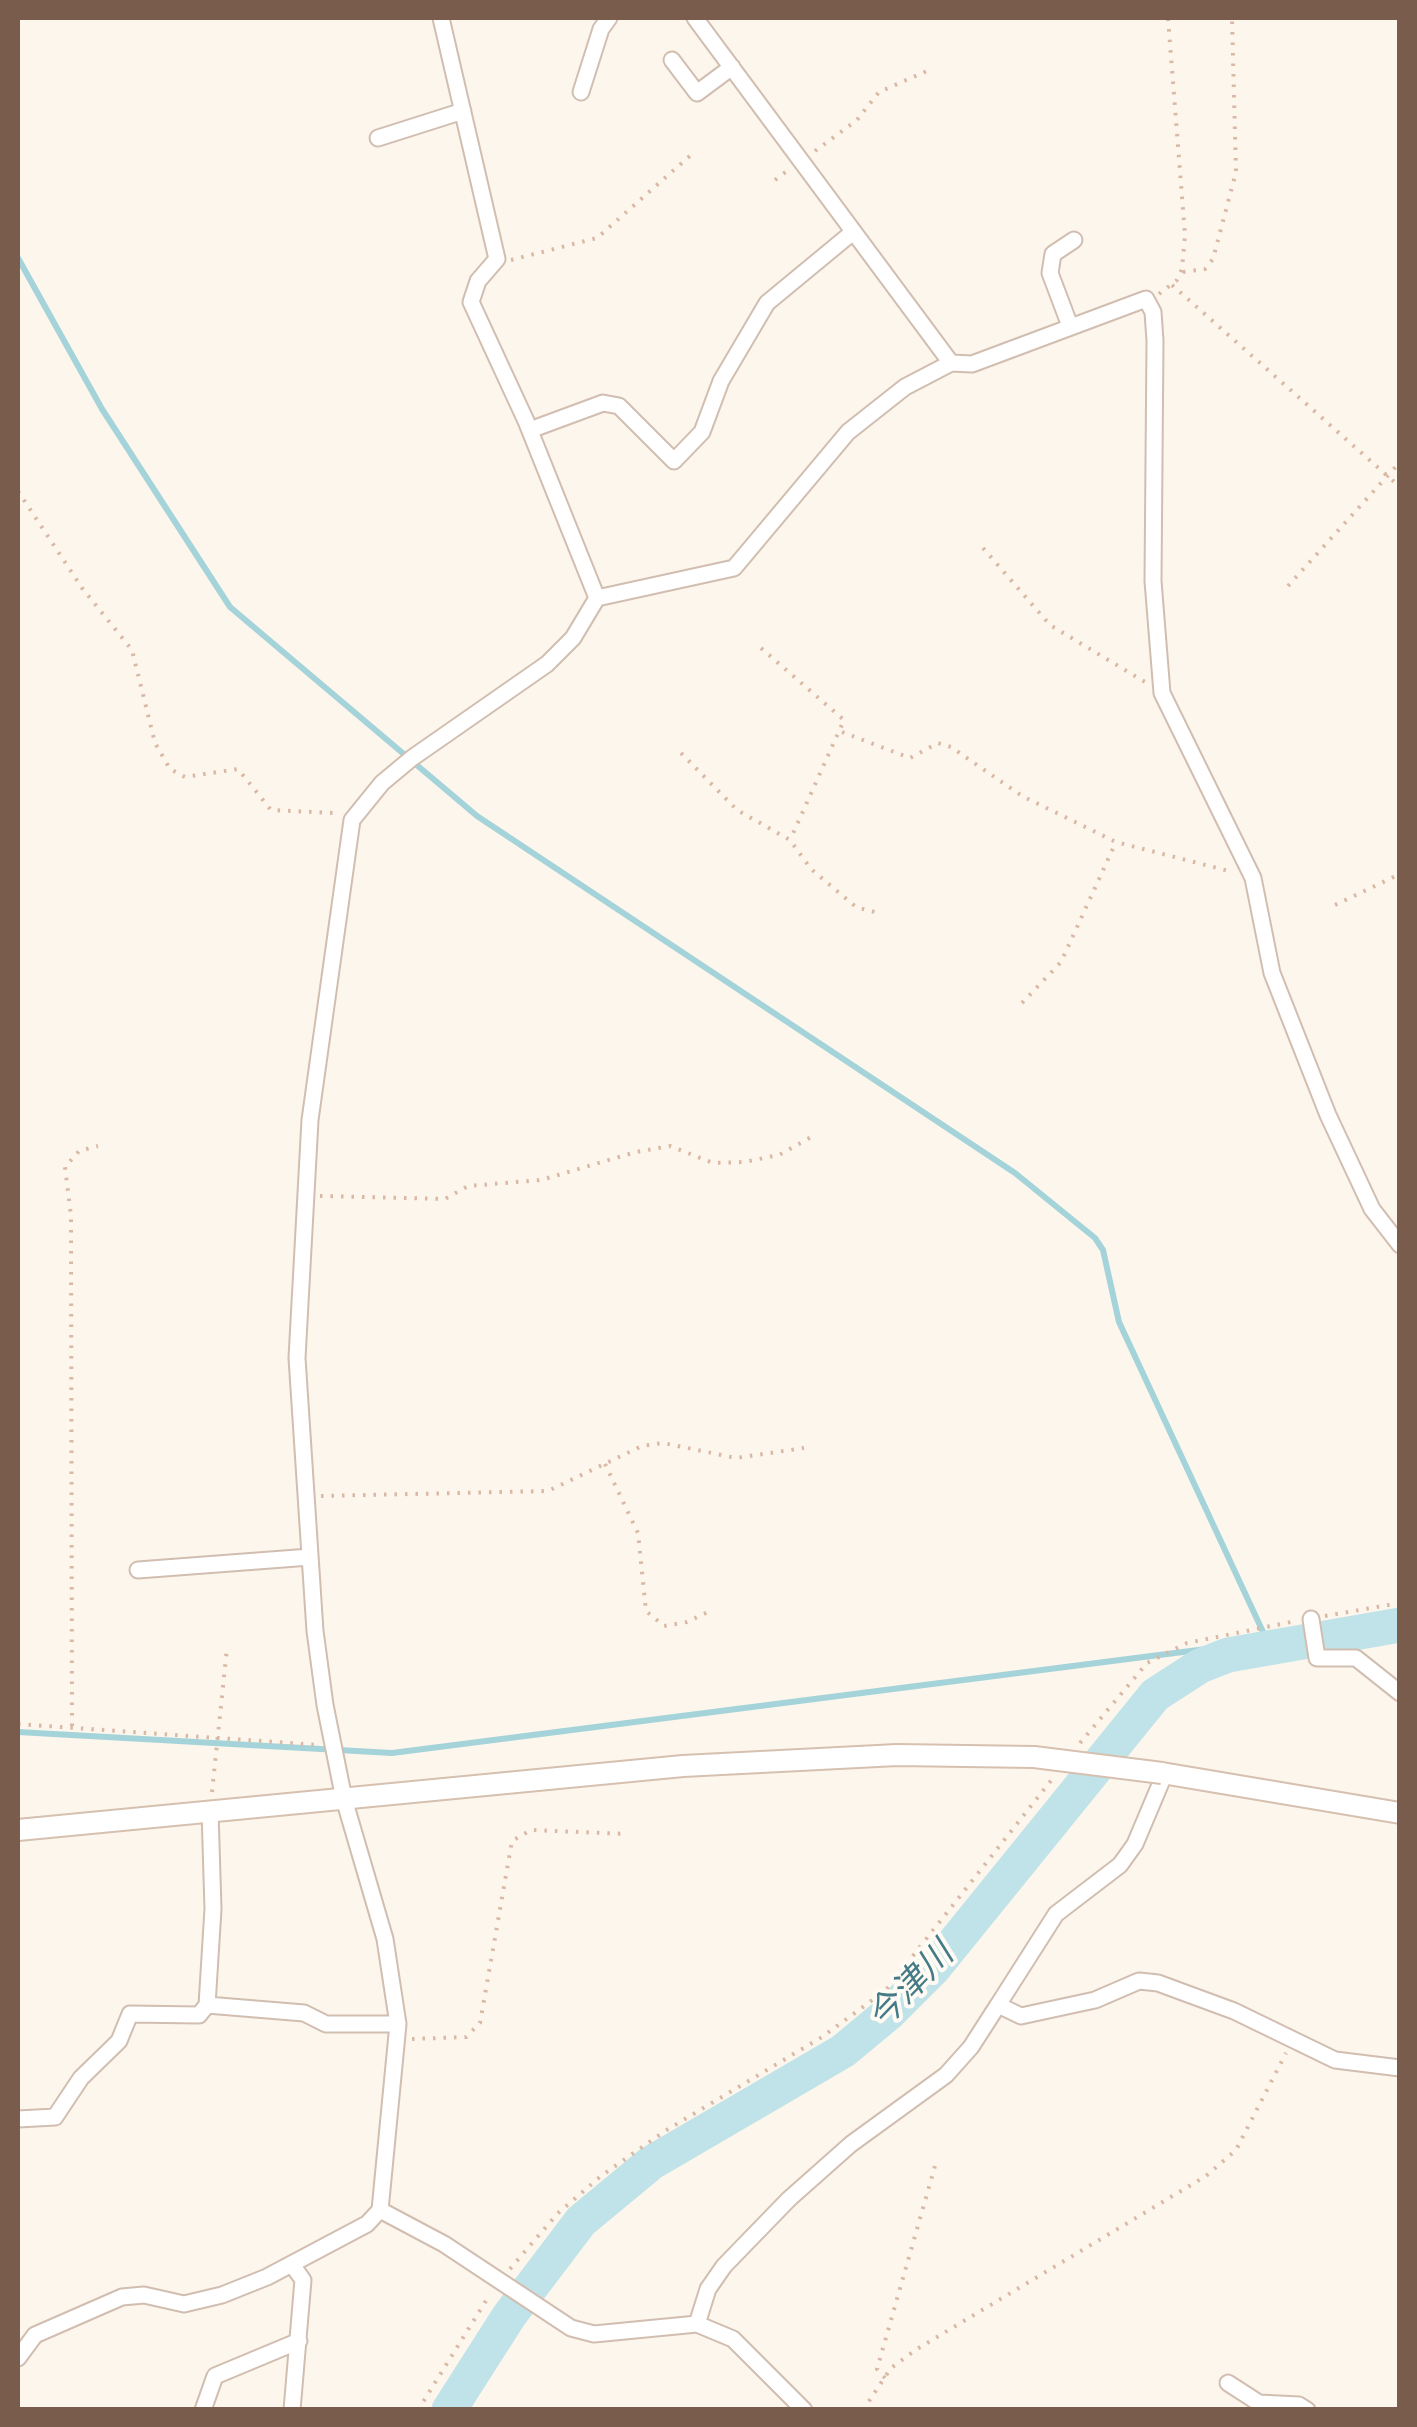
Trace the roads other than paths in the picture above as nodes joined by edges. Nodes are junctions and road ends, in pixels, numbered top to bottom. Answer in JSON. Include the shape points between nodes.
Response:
{"nodes":[{"id":1,"x":441,"y":18,"type":"edge"},
{"id":2,"x":609,"y":18,"type":"edge"},
{"id":3,"x":696,"y":18,"type":"edge"},
{"id":4,"x":672,"y":60,"type":"dead end"},
{"id":5,"x":732,"y":67,"type":"junction"},
{"id":6,"x":582,"y":92,"type":"dead end"},
{"id":7,"x":463,"y":110,"type":"junction"},
{"id":8,"x":378,"y":138,"type":"dead end"},
{"id":9,"x":853,"y":232,"type":"junction"},
{"id":10,"x":1074,"y":240,"type":"dead end"},
{"id":11,"x":1070,"y":326,"type":"junction"},
{"id":12,"x":950,"y":363,"type":"junction"},
{"id":13,"x":530,"y":430,"type":"junction"},
{"id":14,"x":597,"y":598,"type":"junction"},
{"id":15,"x":1400,"y":1245,"type":"edge"},
{"id":16,"x":310,"y":1557,"type":"junction"},
{"id":17,"x":138,"y":1570,"type":"dead end"},
{"id":18,"x":1311,"y":1619,"type":"road end"},
{"id":19,"x":1400,"y":1693,"type":"edge"},
{"id":20,"x":1163,"y":1773,"type":"junction"},
{"id":21,"x":344,"y":1799,"type":"junction"},
{"id":22,"x":210,"y":1811,"type":"junction"},
{"id":23,"x":1400,"y":1814,"type":"edge"},
{"id":24,"x":18,"y":1830,"type":"edge"},
{"id":25,"x":208,"y":2005,"type":"junction"},
{"id":26,"x":998,"y":2005,"type":"junction"},
{"id":27,"x":398,"y":2032,"type":"junction"},
{"id":28,"x":1400,"y":2068,"type":"edge"},
{"id":29,"x":18,"y":2119,"type":"edge"},
{"id":30,"x":380,"y":2210,"type":"junction"},
{"id":31,"x":293,"y":2266,"type":"junction"},
{"id":32,"x":697,"y":2324,"type":"junction"},
{"id":33,"x":298,"y":2340,"type":"junction"},
{"id":34,"x":18,"y":2358,"type":"edge"},
{"id":35,"x":1228,"y":2383,"type":"dead end"},
{"id":36,"x":203,"y":2410,"type":"edge"},
{"id":37,"x":292,"y":2410,"type":"edge"},
{"id":38,"x":804,"y":2410,"type":"edge"},
{"id":39,"x":1307,"y":2410,"type":"edge"}],
"edges":[{"from":1,"to":7,"type":"street"},
{"from":2,"to":6,"type":"street"},
{"from":3,"to":5,"type":"street"},
{"from":4,"to":5,"type":"street","via":[[697,94]]},
{"from":5,"to":9,"type":"street"},
{"from":7,"to":8,"type":"street"},
{"from":7,"to":13,"type":"street","via":[[497,259],[471,302]]},
{"from":9,"to":12,"type":"street"},
{"from":9,"to":13,"type":"street","via":[[768,303],[721,381],[702,432],[674,461],[619,406],[603,403]]},
{"from":10,"to":11,"type":"street","via":[[1053,254],[1050,272]]},
{"from":11,"to":12,"type":"street","via":[[972,364]]},
{"from":11,"to":15,"type":"street","via":[[1146,299],[1153,312],[1153,581],[1162,693],[1253,878],[1272,972],[1321,1098],[1372,1209]]},
{"from":12,"to":14,"type":"street","via":[[905,387],[848,432],[734,568]]},
{"from":13,"to":14,"type":"street"},
{"from":14,"to":16,"type":"street","via":[[547,664],[412,758],[352,820],[305,1195],[298,1358]]},
{"from":16,"to":17,"type":"street"},
{"from":16,"to":21,"type":"street"},
{"from":18,"to":19,"type":"street","via":[[1317,1658],[1356,1658]]},
{"from":20,"to":21,"type":"street","bridge":true,"via":[[1034,1757],[897,1755],[682,1766]]},
{"from":20,"to":23,"type":"street"},
{"from":20,"to":26,"type":"street","via":[[1135,1844],[1120,1865],[1056,1914]]},
{"from":21,"to":22,"type":"street"},
{"from":21,"to":27,"type":"street","via":[[385,1939]]},
{"from":22,"to":24,"type":"street"},
{"from":22,"to":25,"type":"street"},
{"from":25,"to":27,"type":"street","via":[[304,2013],[326,2024]]},
{"from":25,"to":29,"type":"street","via":[[199,2015],[130,2014],[119,2041],[81,2078],[56,2116]]},
{"from":26,"to":28,"type":"street","via":[[1021,2016],[1095,2000],[1139,1981],[1158,1983],[1335,2060]]},
{"from":26,"to":32,"type":"street","via":[[946,2076],[851,2144],[724,2266],[708,2288]]},
{"from":27,"to":30,"type":"street"},
{"from":30,"to":31,"type":"street"},
{"from":30,"to":32,"type":"street","via":[[444,2244],[538,2309],[594,2334]]},
{"from":31,"to":33,"type":"street","via":[[303,2280]]},
{"from":31,"to":34,"type":"street","via":[[184,2304],[122,2297],[35,2336]]},
{"from":32,"to":38,"type":"street","via":[[733,2339]]},
{"from":33,"to":36,"type":"street","via":[[215,2376]]},
{"from":33,"to":37,"type":"street"},
{"from":35,"to":39,"type":"street","via":[[1260,2403]]}]}
